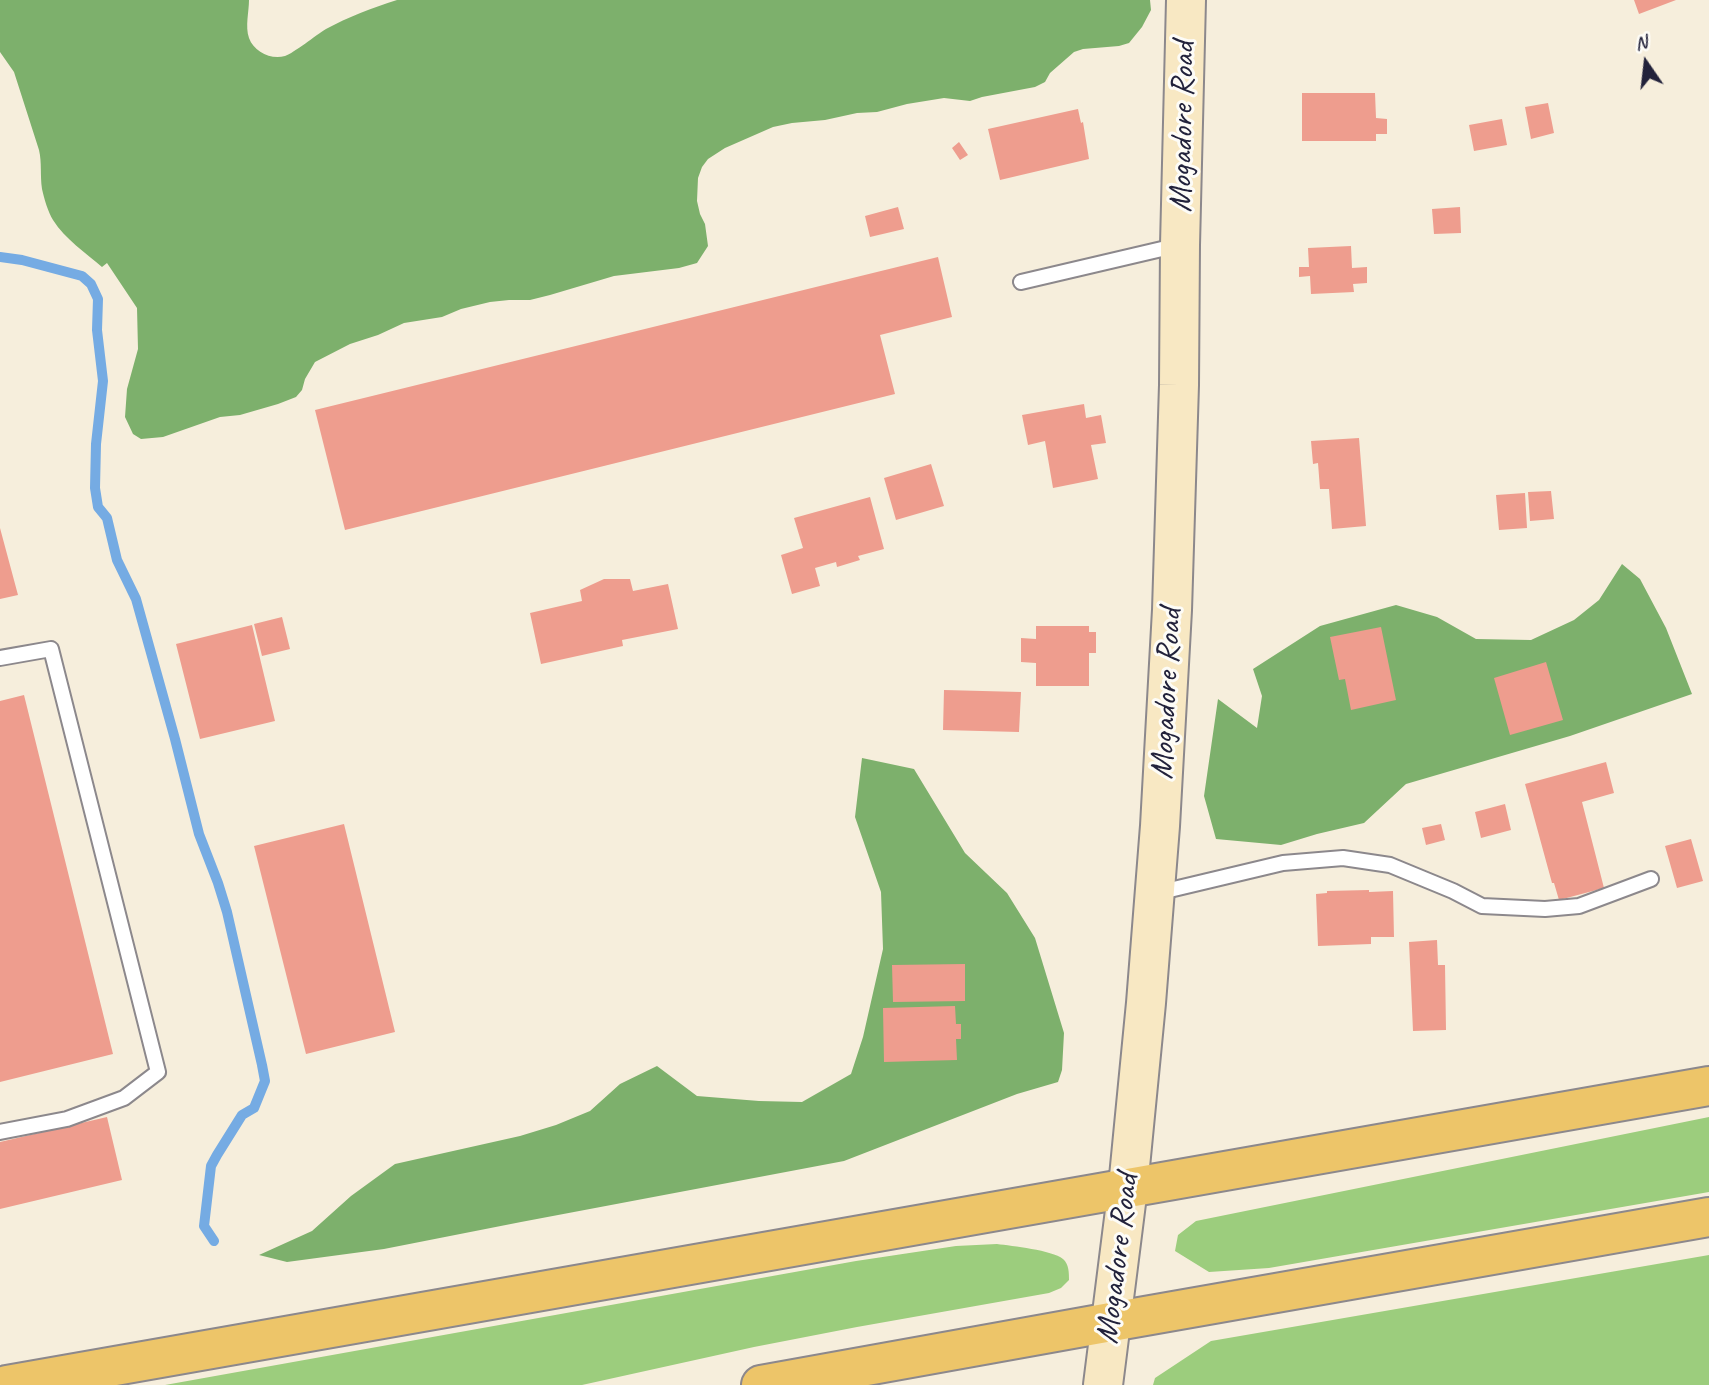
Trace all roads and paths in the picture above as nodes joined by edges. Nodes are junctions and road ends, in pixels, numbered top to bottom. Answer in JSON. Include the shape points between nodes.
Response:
{"nodes":[{"id":1,"x":1186,"y":0,"type":"edge"},
{"id":2,"x":1180,"y":245,"type":"junction"},
{"id":3,"x":1021,"y":282,"type":"dead end"},
{"id":4,"x":0,"y":658,"type":"edge"},
{"id":5,"x":1651,"y":879,"type":"dead end"},
{"id":6,"x":1156,"y":893,"type":"junction"},
{"id":7,"x":1709,"y":1086,"type":"edge"},
{"id":8,"x":0,"y":1132,"type":"edge"},
{"id":9,"x":1128,"y":1187,"type":"junction"},
{"id":10,"x":1709,"y":1217,"type":"edge"},
{"id":11,"x":1111,"y":1322,"type":"junction"},
{"id":12,"x":6,"y":1385,"type":"edge"},
{"id":13,"x":761,"y":1385,"type":"edge"},
{"id":14,"x":1102,"y":1385,"type":"edge"}],
"edges":[{"from":1,"to":2,"type":"street","name":"Mogadore Road"},
{"from":2,"to":3,"type":"lane"},
{"from":2,"to":6,"type":"street","name":"Mogadore Road","via":[[1172,610]]},
{"from":4,"to":8,"type":"lane","via":[[51,649],[158,1073],[113,1102],[67,1119]]},
{"from":5,"to":6,"type":"lane","via":[[1579,906],[1482,906],[1390,864],[1343,858],[1283,863]]},
{"from":6,"to":9,"type":"street","name":"Mogadore Road"},
{"from":7,"to":9,"type":"main road"},
{"from":9,"to":11,"type":"street","name":"Mogadore Road"},
{"from":9,"to":12,"type":"main road"},
{"from":10,"to":11,"type":"main road"},
{"from":11,"to":13,"type":"main road"},
{"from":11,"to":14,"type":"street","name":"Mogadore Road"}]}
